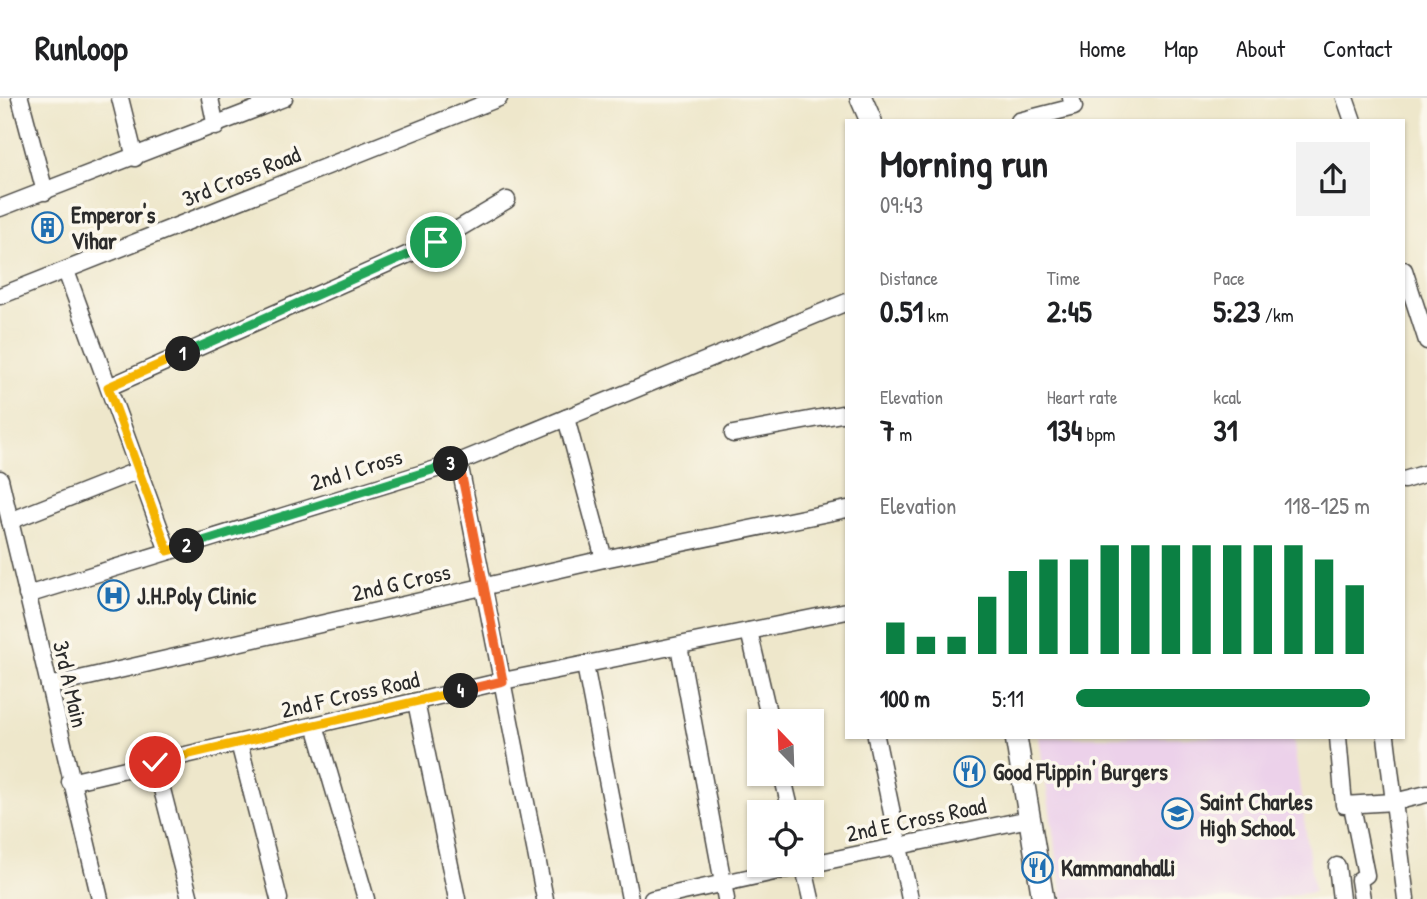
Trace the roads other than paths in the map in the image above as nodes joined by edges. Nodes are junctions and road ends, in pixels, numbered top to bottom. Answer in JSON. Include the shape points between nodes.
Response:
{"nodes":[{"id":1,"x":20,"y":98,"type":"edge"},
{"id":2,"x":120,"y":98,"type":"edge"},
{"id":3,"x":210,"y":98,"type":"edge"},
{"id":4,"x":284,"y":98,"type":"edge"},
{"id":5,"x":499,"y":98,"type":"edge"},
{"id":6,"x":861,"y":98,"type":"edge"},
{"id":7,"x":1071,"y":98,"type":"edge"},
{"id":8,"x":1345,"y":98,"type":"edge"},
{"id":9,"x":870,"y":119,"type":"edge"},
{"id":10,"x":1027,"y":119,"type":"edge"},
{"id":11,"x":1352,"y":119,"type":"edge"},
{"id":12,"x":216,"y":127,"type":"junction"},
{"id":13,"x":135,"y":158,"type":"junction"},
{"id":14,"x":45,"y":192,"type":"junction"},
{"id":15,"x":507,"y":200,"type":"dead end"},
{"id":16,"x":0,"y":208,"type":"edge"},
{"id":17,"x":66,"y":271,"type":"junction"},
{"id":18,"x":1405,"y":278,"type":"edge"},
{"id":19,"x":0,"y":296,"type":"edge"},
{"id":20,"x":845,"y":303,"type":"edge"},
{"id":21,"x":1427,"y":341,"type":"edge"},
{"id":22,"x":108,"y":387,"type":"junction"},
{"id":23,"x":845,"y":413,"type":"edge"},
{"id":24,"x":566,"y":418,"type":"junction"},
{"id":25,"x":733,"y":434,"type":"dead end"},
{"id":26,"x":459,"y":462,"type":"junction"},
{"id":27,"x":139,"y":470,"type":"junction"},
{"id":28,"x":1427,"y":473,"type":"edge"},
{"id":29,"x":0,"y":480,"type":"edge"},
{"id":30,"x":1405,"y":480,"type":"edge"},
{"id":31,"x":845,"y":509,"type":"edge"},
{"id":32,"x":10,"y":521,"type":"junction"},
{"id":33,"x":168,"y":551,"type":"junction"},
{"id":34,"x":604,"y":559,"type":"junction"},
{"id":35,"x":486,"y":587,"type":"junction"},
{"id":36,"x":27,"y":595,"type":"junction"},
{"id":37,"x":845,"y":611,"type":"edge"},
{"id":38,"x":749,"y":631,"type":"junction"},
{"id":39,"x":679,"y":646,"type":"junction"},
{"id":40,"x":585,"y":665,"type":"junction"},
{"id":41,"x":503,"y":681,"type":"junction"},
{"id":42,"x":49,"y":686,"type":"junction"},
{"id":43,"x":416,"y":702,"type":"junction"},
{"id":44,"x":767,"y":709,"type":"edge"},
{"id":45,"x":315,"y":725,"type":"junction"},
{"id":46,"x":876,"y":739,"type":"edge"},
{"id":47,"x":1016,"y":739,"type":"edge"},
{"id":48,"x":1338,"y":739,"type":"edge"},
{"id":49,"x":1386,"y":739,"type":"edge"},
{"id":50,"x":239,"y":743,"type":"junction"},
{"id":51,"x":155,"y":762,"type":"junction"},
{"id":52,"x":70,"y":782,"type":"junction"},
{"id":53,"x":1427,"y":794,"type":"edge"},
{"id":54,"x":1394,"y":802,"type":"junction"},
{"id":55,"x":1352,"y":806,"type":"junction"},
{"id":56,"x":1029,"y":819,"type":"junction"},
{"id":57,"x":898,"y":846,"type":"junction"},
{"id":58,"x":824,"y":861,"type":"edge"},
{"id":59,"x":1337,"y":866,"type":"dead end"},
{"id":60,"x":769,"y":877,"type":"edge"},
{"id":61,"x":808,"y":877,"type":"edge"},
{"id":62,"x":724,"y":891,"type":"edge"},
{"id":63,"x":100,"y":899,"type":"edge"},
{"id":64,"x":190,"y":899,"type":"edge"},
{"id":65,"x":279,"y":899,"type":"edge"},
{"id":66,"x":366,"y":899,"type":"edge"},
{"id":67,"x":457,"y":899,"type":"edge"},
{"id":68,"x":545,"y":899,"type":"edge"},
{"id":69,"x":630,"y":899,"type":"edge"},
{"id":70,"x":652,"y":899,"type":"edge"},
{"id":71,"x":811,"y":899,"type":"edge"},
{"id":72,"x":910,"y":899,"type":"edge"},
{"id":73,"x":1043,"y":899,"type":"edge"},
{"id":74,"x":1341,"y":899,"type":"edge"},
{"id":75,"x":1362,"y":899,"type":"edge"},
{"id":76,"x":1406,"y":899,"type":"edge"}],
"edges":[{"from":1,"to":14,"type":"street"},
{"from":2,"to":13,"type":"street"},
{"from":3,"to":12,"type":"street"},
{"from":4,"to":12,"type":"street"},
{"from":5,"to":17,"type":"street","name":"3rd Cross Road"},
{"from":6,"to":9,"type":"main road"},
{"from":7,"to":10,"type":"street","via":[[1074,107]]},
{"from":8,"to":11,"type":"street"},
{"from":12,"to":13,"type":"street"},
{"from":13,"to":14,"type":"street"},
{"from":14,"to":16,"type":"street"},
{"from":15,"to":22,"type":"street","via":[[436,242]]},
{"from":17,"to":19,"type":"street","name":"3rd Cross Road"},
{"from":17,"to":22,"type":"street"},
{"from":18,"to":21,"type":"street"},
{"from":20,"to":24,"type":"street","name":"2nd I Cross"},
{"from":22,"to":27,"type":"street"},
{"from":23,"to":25,"type":"street"},
{"from":24,"to":26,"type":"street","name":"2nd I Cross"},
{"from":24,"to":34,"type":"street"},
{"from":26,"to":33,"type":"street","name":"2nd I Cross"},
{"from":26,"to":35,"type":"street"},
{"from":27,"to":32,"type":"street"},
{"from":27,"to":33,"type":"street"},
{"from":28,"to":30,"type":"street"},
{"from":29,"to":32,"type":"street","name":"3rd A Main"},
{"from":31,"to":34,"type":"street","name":"2nd G Cross"},
{"from":32,"to":36,"type":"street","name":"3rd A Main"},
{"from":33,"to":36,"type":"street","name":"2nd I Cross"},
{"from":34,"to":35,"type":"street","name":"2nd G Cross"},
{"from":35,"to":41,"type":"street"},
{"from":35,"to":42,"type":"street","name":"2nd G Cross"},
{"from":36,"to":42,"type":"street","name":"3rd A Main"},
{"from":37,"to":38,"type":"street","name":"2nd F Cross Road"},
{"from":38,"to":39,"type":"street","name":"2nd F Cross Road"},
{"from":38,"to":44,"type":"street"},
{"from":39,"to":40,"type":"street","name":"2nd F Cross Road"},
{"from":39,"to":62,"type":"street"},
{"from":40,"to":41,"type":"street","name":"2nd F Cross Road"},
{"from":40,"to":69,"type":"street"},
{"from":41,"to":43,"type":"street","name":"2nd F Cross Road"},
{"from":41,"to":68,"type":"street"},
{"from":42,"to":52,"type":"street","name":"3rd A Main"},
{"from":43,"to":45,"type":"street","name":"2nd F Cross Road"},
{"from":43,"to":67,"type":"street"},
{"from":45,"to":50,"type":"street","name":"2nd F Cross Road"},
{"from":45,"to":66,"type":"street"},
{"from":46,"to":57,"type":"street"},
{"from":47,"to":56,"type":"main road"},
{"from":48,"to":55,"type":"street","via":[[1344,805]]},
{"from":49,"to":54,"type":"street"},
{"from":50,"to":51,"type":"street","name":"2nd F Cross Road"},
{"from":50,"to":65,"type":"street"},
{"from":51,"to":52,"type":"street","name":"2nd F Cross Road"},
{"from":51,"to":64,"type":"street"},
{"from":52,"to":63,"type":"street","name":"3rd A Main"},
{"from":53,"to":54,"type":"street"},
{"from":54,"to":55,"type":"street"},
{"from":54,"to":76,"type":"street"},
{"from":55,"to":75,"type":"street","via":[[1366,875],[1359,880]]},
{"from":56,"to":57,"type":"street","name":"2nd E Cross Road"},
{"from":56,"to":73,"type":"main road"},
{"from":57,"to":58,"type":"street","name":"2nd E Cross Road"},
{"from":57,"to":72,"type":"street"},
{"from":59,"to":74,"type":"street"},
{"from":60,"to":62,"type":"street","name":"2nd E Cross Road"},
{"from":61,"to":71,"type":"street"},
{"from":62,"to":70,"type":"street","name":"2nd E Cross Road"}]}
